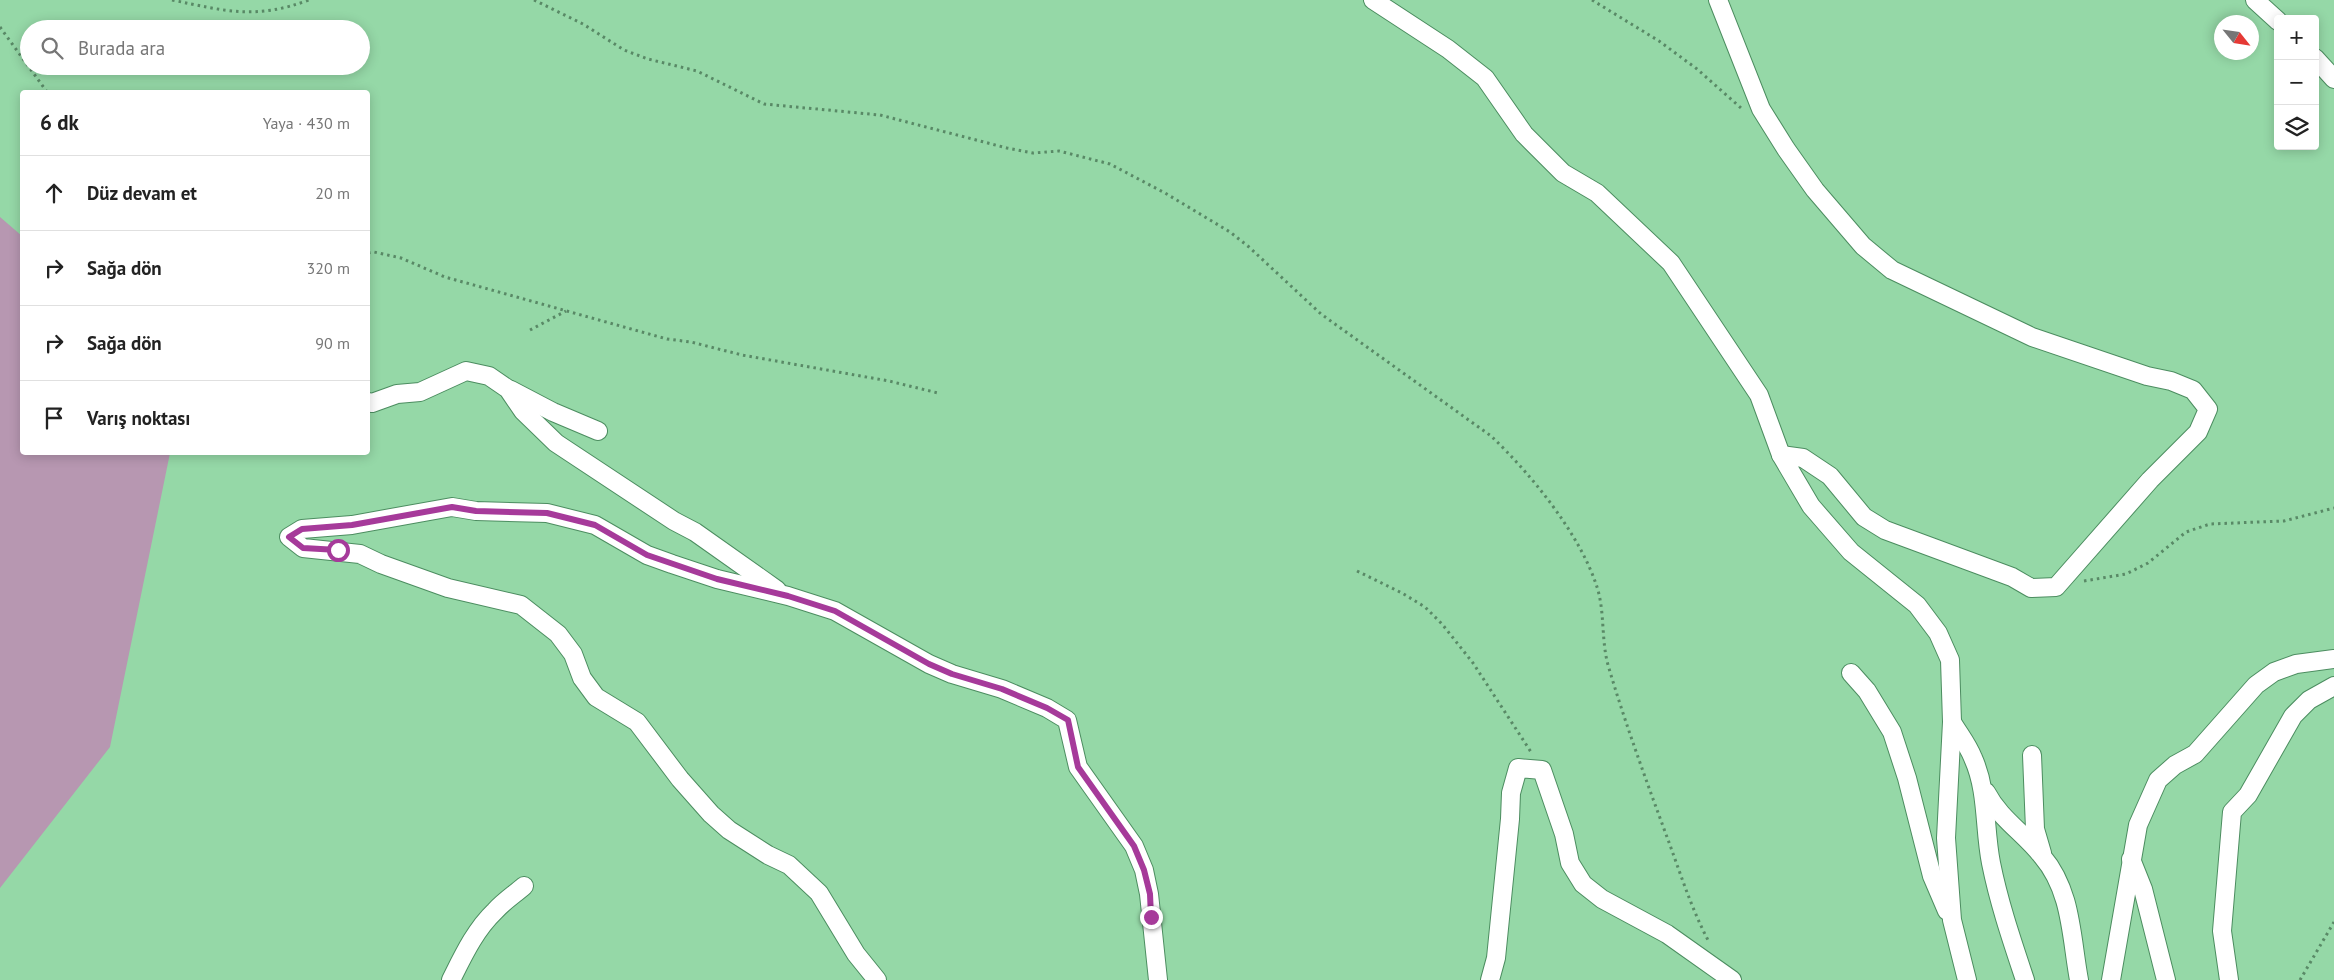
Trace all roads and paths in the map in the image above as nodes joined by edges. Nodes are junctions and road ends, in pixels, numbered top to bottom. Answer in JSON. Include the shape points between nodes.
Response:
{"nodes":[{"id":1,"x":172,"y":0,"type":"edge"},
{"id":2,"x":309,"y":0,"type":"edge"},
{"id":3,"x":534,"y":0,"type":"edge"},
{"id":4,"x":1374,"y":0,"type":"edge"},
{"id":5,"x":1592,"y":0,"type":"edge"},
{"id":6,"x":1718,"y":0,"type":"edge"},
{"id":7,"x":2255,"y":0,"type":"edge"},
{"id":8,"x":2274,"y":17,"type":"edge"},
{"id":9,"x":0,"y":26,"type":"edge"},
{"id":10,"x":20,"y":54,"type":"edge"},
{"id":11,"x":2317,"y":60,"type":"edge"},
{"id":12,"x":35,"y":75,"type":"edge"},
{"id":13,"x":2334,"y":80,"type":"edge"},
{"id":14,"x":46,"y":90,"type":"edge"},
{"id":15,"x":1744,"y":111,"type":"dead end"},
{"id":16,"x":370,"y":253,"type":"edge"},
{"id":17,"x":566,"y":310,"type":"junction"},
{"id":18,"x":530,"y":330,"type":"dead end"},
{"id":19,"x":508,"y":389,"type":"junction"},
{"id":20,"x":938,"y":393,"type":"dead end"},
{"id":21,"x":370,"y":402,"type":"edge"},
{"id":22,"x":598,"y":430,"type":"dead end"},
{"id":23,"x":1781,"y":455,"type":"junction"},
{"id":24,"x":2334,"y":508,"type":"edge"},
{"id":25,"x":1357,"y":571,"type":"dead end"},
{"id":26,"x":2056,"y":586,"type":"junction"},
{"id":27,"x":788,"y":596,"type":"junction"},
{"id":28,"x":2334,"y":659,"type":"edge"},
{"id":29,"x":1851,"y":673,"type":"dead end"},
{"id":30,"x":2334,"y":686,"type":"edge"},
{"id":31,"x":1952,"y":722,"type":"junction"},
{"id":32,"x":2032,"y":755,"type":"dead end"},
{"id":33,"x":1542,"y":770,"type":"junction"},
{"id":34,"x":1980,"y":781,"type":"junction"},
{"id":35,"x":2043,"y":856,"type":"junction"},
{"id":36,"x":2131,"y":859,"type":"junction"},
{"id":37,"x":524,"y":886,"type":"dead end"},
{"id":38,"x":1952,"y":920,"type":"junction"},
{"id":39,"x":2334,"y":922,"type":"edge"},
{"id":40,"x":1709,"y":943,"type":"dead end"},
{"id":41,"x":451,"y":980,"type":"edge"},
{"id":42,"x":877,"y":980,"type":"edge"},
{"id":43,"x":1158,"y":980,"type":"edge"},
{"id":44,"x":1490,"y":980,"type":"edge"},
{"id":45,"x":1732,"y":980,"type":"edge"},
{"id":46,"x":1967,"y":980,"type":"edge"},
{"id":47,"x":2026,"y":980,"type":"edge"},
{"id":48,"x":2079,"y":980,"type":"edge"},
{"id":49,"x":2111,"y":980,"type":"edge"},
{"id":50,"x":2166,"y":980,"type":"edge"},
{"id":51,"x":2229,"y":980,"type":"edge"},
{"id":52,"x":2300,"y":980,"type":"edge"}],
"edges":[{"from":1,"to":2,"type":"path","via":[[238,13],[289,8]]},
{"from":3,"to":40,"type":"path","via":[[583,24],[624,50],[698,71],[764,104],[880,115],[1007,148],[1033,153],[1059,151],[1110,164],[1230,232],[1321,314],[1491,436],[1542,491],[1572,534],[1597,586],[1608,663],[1635,751]]},
{"from":4,"to":23,"type":"street","via":[[1485,78],[1524,134],[1563,173],[1597,193],[1671,263],[1759,395]]},
{"from":5,"to":15,"type":"path","via":[[1659,41],[1697,69]]},
{"from":6,"to":26,"type":"street","via":[[1761,109],[1815,190],[1863,246],[1892,270],[2032,337],[2171,381],[2193,390],[2208,408],[2198,432],[2150,480]]},
{"from":7,"to":8,"type":"street"},
{"from":9,"to":10,"type":"path"},
{"from":11,"to":13,"type":"street"},
{"from":12,"to":14,"type":"path"},
{"from":16,"to":17,"type":"path","via":[[400,258],[445,277]]},
{"from":17,"to":18,"type":"path"},
{"from":17,"to":20,"type":"path","via":[[667,339]]},
{"from":19,"to":21,"type":"street","via":[[489,376],[466,371],[420,392],[397,394]]},
{"from":19,"to":22,"type":"street"},
{"from":19,"to":27,"type":"street","via":[[523,411],[556,443]]},
{"from":23,"to":26,"type":"street","via":[[1803,458],[1830,476],[1864,517],[1885,530],[2012,577],[2031,588]]},
{"from":23,"to":31,"type":"street","via":[[1811,506],[1850,552],[1917,605],[1938,633],[1950,660]]},
{"from":24,"to":26,"type":"path","via":[[2284,521],[2210,524],[2186,532],[2148,563],[2126,574]]},
{"from":25,"to":33,"type":"path","via":[[1425,607],[1442,624],[1478,670]]},
{"from":27,"to":42,"type":"street","via":[[740,586],[672,564],[647,555],[595,525],[547,513],[452,507],[352,525],[302,529],[289,537],[303,548],[360,554],[448,588],[521,605],[558,634],[573,654],[582,678],[596,697],[637,722],[711,814],[729,830],[789,865],[819,893],[856,954]]},
{"from":27,"to":43,"type":"street","via":[[835,611],[929,664],[1002,689],[1068,720],[1078,767],[1134,846],[1144,870],[1150,894]]},
{"from":28,"to":36,"type":"street","via":[[2296,664],[2274,672],[2256,685],[2195,754],[2158,780],[2138,825]]},
{"from":29,"to":38,"type":"street","via":[[1867,691],[1892,732],[1932,876]]},
{"from":30,"to":51,"type":"street","via":[[2309,700],[2293,716],[2248,795],[2232,812],[2222,931]]},
{"from":31,"to":34,"type":"street","via":[[1974,758]]},
{"from":31,"to":38,"type":"street","via":[[1946,838]]},
{"from":32,"to":35,"type":"street","via":[[2035,828]]},
{"from":33,"to":44,"type":"street","via":[[1518,768],[1511,793],[1496,958]]},
{"from":33,"to":45,"type":"street","via":[[1564,834],[1570,863],[1583,884],[1602,899],[1667,934]]},
{"from":34,"to":35,"type":"street","via":[[1991,802]]},
{"from":34,"to":47,"type":"street","via":[[1991,862],[2002,912]]},
{"from":35,"to":48,"type":"street","via":[[2065,899]]},
{"from":36,"to":49,"type":"street"},
{"from":36,"to":50,"type":"street","via":[[2143,890]]},
{"from":37,"to":41,"type":"street","via":[[486,921]]},
{"from":38,"to":46,"type":"street"},
{"from":39,"to":52,"type":"path"}]}
